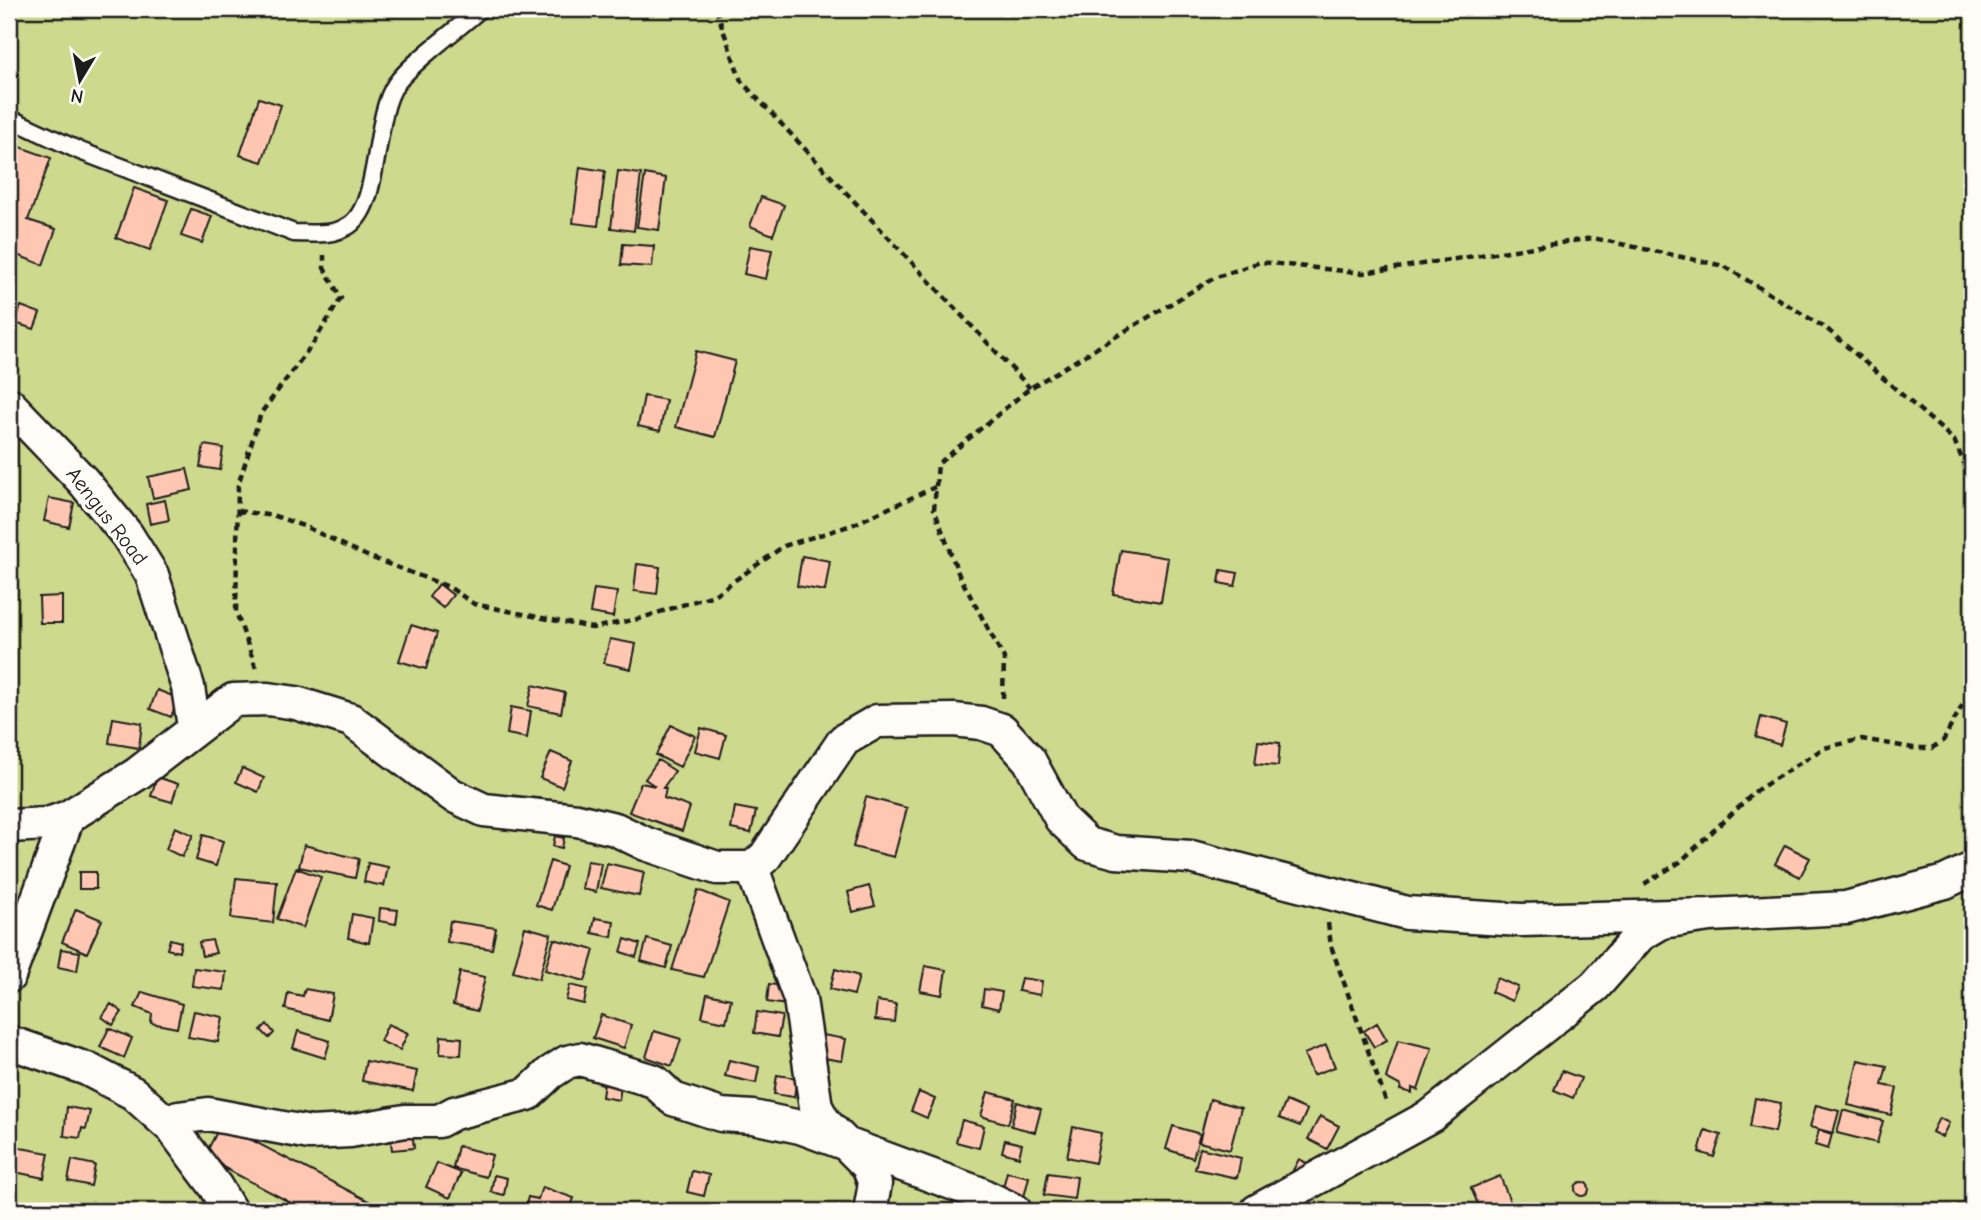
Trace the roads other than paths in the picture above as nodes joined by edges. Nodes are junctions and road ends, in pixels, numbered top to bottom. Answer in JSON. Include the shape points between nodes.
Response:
{"nodes":[{"id":1,"x":480,"y":9,"type":"edge"},
{"id":2,"x":9,"y":118,"type":"edge"},
{"id":3,"x":9,"y":404,"type":"edge"},
{"id":4,"x":194,"y":727,"type":"junction"},
{"id":5,"x":68,"y":817,"type":"junction"},
{"id":6,"x":9,"y":826,"type":"edge"},
{"id":7,"x":752,"y":868,"type":"junction"},
{"id":8,"x":1972,"y":869,"type":"edge"},
{"id":9,"x":1710,"y":915,"type":"junction"},
{"id":10,"x":9,"y":976,"type":"edge"},
{"id":11,"x":9,"y":1042,"type":"edge"},
{"id":12,"x":172,"y":1128,"type":"junction"},
{"id":13,"x":848,"y":1144,"type":"junction"},
{"id":14,"x":230,"y":1211,"type":"edge"},
{"id":15,"x":870,"y":1211,"type":"edge"},
{"id":16,"x":1015,"y":1211,"type":"edge"},
{"id":17,"x":1257,"y":1211,"type":"edge"}],
"edges":[{"from":1,"to":2,"type":"lane","via":[[397,83],[387,103],[364,209],[348,227],[323,233],[294,233],[80,151]]},
{"from":3,"to":4,"type":"street","name":"Aengus Road","via":[[83,481],[127,535],[152,575],[188,687]]},
{"from":4,"to":5,"type":"street","via":[[126,781]]},
{"from":4,"to":7,"type":"street","via":[[233,701],[296,703],[351,720],[452,795],[484,810],[577,820],[615,829],[717,868]]},
{"from":5,"to":6,"type":"street","via":[[48,824]]},
{"from":5,"to":10,"type":"street"},
{"from":7,"to":9,"type":"street","via":[[765,857],[844,740],[877,721],[954,720],[1002,730],[1029,760],[1061,819],[1087,844],[1116,852],[1191,857],[1407,914],[1521,920]]},
{"from":7,"to":13,"type":"street","via":[[800,999],[816,1107],[825,1123]]},
{"from":8,"to":9,"type":"street","via":[[1945,882],[1846,908]]},
{"from":9,"to":17,"type":"street","via":[[1661,922],[1640,935],[1595,986],[1432,1115]]},
{"from":11,"to":12,"type":"street","via":[[87,1069],[133,1093]]},
{"from":12,"to":13,"type":"street","via":[[178,1118],[208,1114],[310,1133],[439,1121],[528,1094],[550,1073],[580,1059],[654,1081],[674,1099],[721,1115],[800,1127]]},
{"from":12,"to":14,"type":"street"},
{"from":13,"to":15,"type":"street","via":[[868,1166],[875,1184]]},
{"from":13,"to":16,"type":"street"}]}
